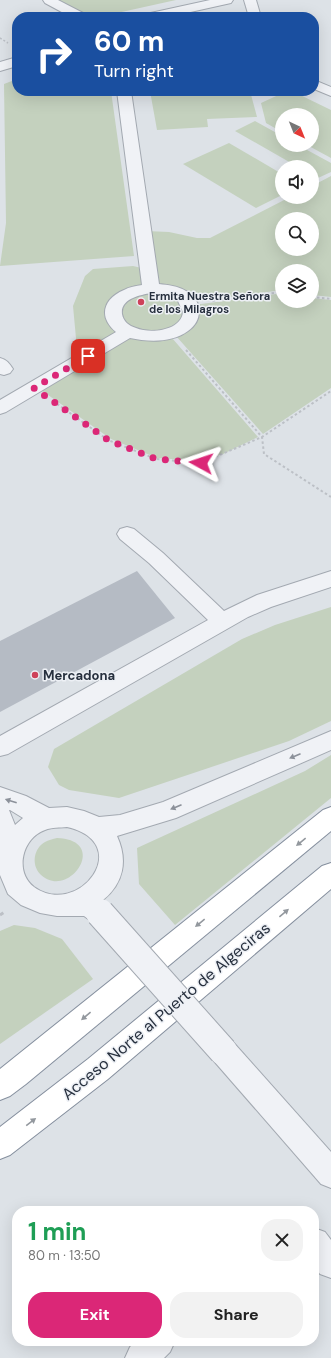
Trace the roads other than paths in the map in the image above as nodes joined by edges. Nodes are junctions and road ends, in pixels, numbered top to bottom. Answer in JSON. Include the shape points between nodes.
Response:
{"nodes":[{"id":1,"x":49,"y":0,"type":"edge"},
{"id":2,"x":227,"y":0,"type":"edge"},
{"id":3,"x":250,"y":0,"type":"edge"},
{"id":4,"x":71,"y":12,"type":"edge"},
{"id":5,"x":173,"y":12,"type":"edge"},
{"id":6,"x":254,"y":12,"type":"edge"},
{"id":7,"x":12,"y":63,"type":"edge"},
{"id":8,"x":0,"y":68,"type":"edge"},
{"id":9,"x":319,"y":86,"type":"edge"},
{"id":10,"x":331,"y":92,"type":"edge"},
{"id":11,"x":125,"y":96,"type":"edge"},
{"id":12,"x":152,"y":288,"type":"junction"},
{"id":13,"x":128,"y":332,"type":"junction"},
{"id":14,"x":0,"y":408,"type":"edge"},
{"id":15,"x":127,"y":534,"type":"dead end"},
{"id":16,"x":331,"y":579,"type":"edge"},
{"id":17,"x":222,"y":621,"type":"junction"},
{"id":18,"x":331,"y":740,"type":"edge"},
{"id":19,"x":0,"y":748,"type":"edge"},
{"id":20,"x":0,"y":797,"type":"edge"},
{"id":21,"x":0,"y":817,"type":"edge"},
{"id":22,"x":331,"y":817,"type":"edge"},
{"id":23,"x":46,"y":819,"type":"junction"},
{"id":24,"x":97,"y":828,"type":"junction"},
{"id":25,"x":12,"y":849,"type":"junction"},
{"id":26,"x":331,"y":874,"type":"edge"},
{"id":27,"x":6,"y":881,"type":"edge"},
{"id":28,"x":91,"y":903,"type":"junction"},
{"id":29,"x":0,"y":1086,"type":"edge"},
{"id":30,"x":0,"y":1145,"type":"edge"},
{"id":31,"x":331,"y":1174,"type":"edge"},
{"id":32,"x":319,"y":1249,"type":"edge"},
{"id":33,"x":331,"y":1263,"type":"edge"},
{"id":34,"x":154,"y":1346,"type":"edge"},
{"id":35,"x":141,"y":1358,"type":"edge"}],
"edges":[{"from":1,"to":4,"type":"street"},
{"from":2,"to":5,"type":"street"},
{"from":3,"to":6,"type":"street"},
{"from":7,"to":8,"type":"street"},
{"from":9,"to":10,"type":"street"},
{"from":11,"to":12,"type":"street"},
{"from":12,"to":13,"type":"street","via":[[128,293],[114,305],[114,320]]},
{"from":12,"to":13,"type":"street","via":[[175,292],[184,298],[190,304],[192,312],[189,320],[182,328],[171,333],[149,336]]},
{"from":13,"to":14,"type":"street"},
{"from":15,"to":17,"type":"street"},
{"from":16,"to":17,"type":"street","via":[[264,601]]},
{"from":17,"to":19,"type":"street"},
{"from":18,"to":24,"type":"street","one_way":true,"via":[[168,811],[120,825]]},
{"from":23,"to":20,"type":"street","one_way":true,"via":[[18,803]]},
{"from":21,"to":25,"type":"street"},
{"from":22,"to":29,"type":"highway","one_way":true},
{"from":23,"to":24,"type":"street","via":[[72,816],[86,820]]},
{"from":23,"to":25,"type":"street","via":[[29,827]]},
{"from":24,"to":28,"type":"street","via":[[106,838],[111,864],[107,877]]},
{"from":25,"to":27,"type":"street"},
{"from":30,"to":26,"type":"highway","name":"Acceso Norte al Puerto de Algeciras","one_way":true,"via":[[98,1069]]},
{"from":27,"to":28,"type":"street","via":[[18,887],[28,897],[42,903]]},
{"from":28,"to":31,"type":"street","bridge":true},
{"from":32,"to":33,"type":"street"},
{"from":34,"to":35,"type":"street"}]}
